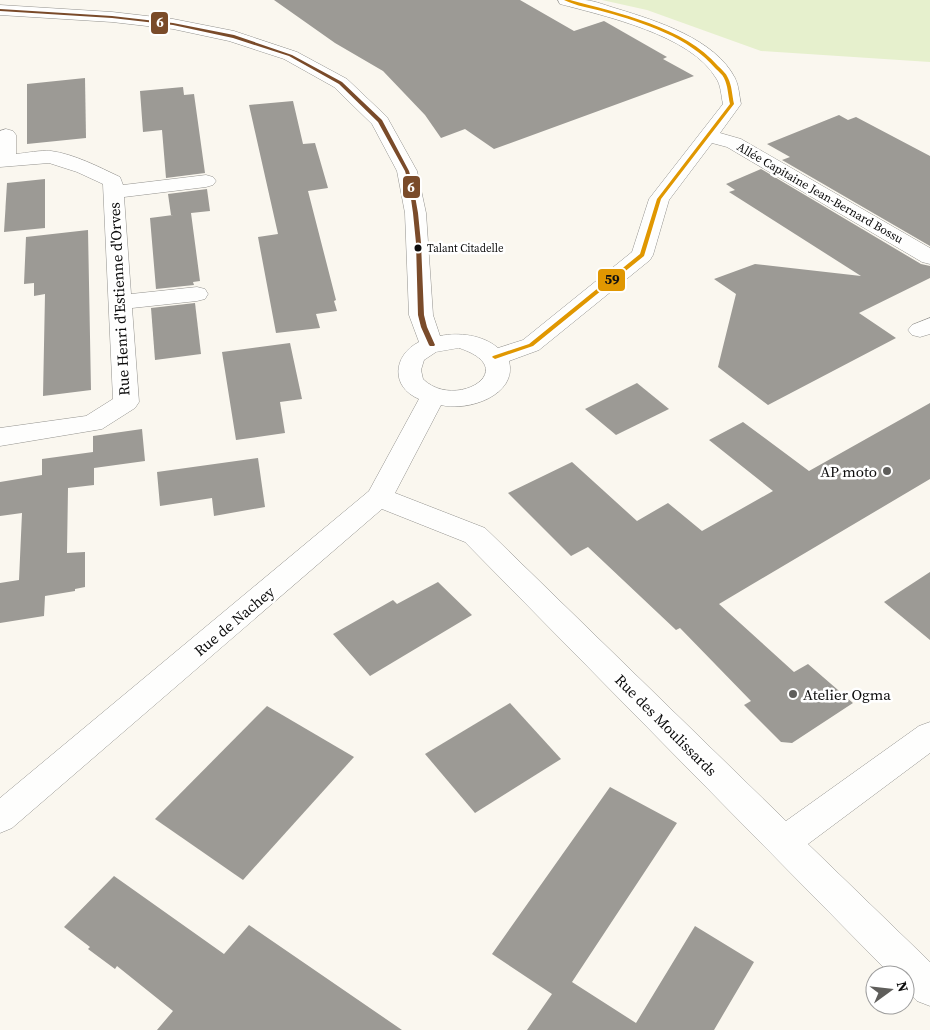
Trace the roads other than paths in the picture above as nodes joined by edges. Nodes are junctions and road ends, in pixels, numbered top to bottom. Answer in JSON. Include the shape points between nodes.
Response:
{"nodes":[{"id":1,"x":566,"y":0,"type":"edge"},
{"id":2,"x":0,"y":10,"type":"edge"},
{"id":3,"x":6,"y":135,"type":"dead end"},
{"id":4,"x":708,"y":135,"type":"junction"},
{"id":5,"x":3,"y":161,"type":"edge"},
{"id":6,"x":206,"y":181,"type":"dead end"},
{"id":7,"x":113,"y":192,"type":"junction"},
{"id":8,"x":930,"y":257,"type":"edge"},
{"id":9,"x":196,"y":294,"type":"dead end"},
{"id":10,"x":121,"y":302,"type":"junction"},
{"id":11,"x":432,"y":345,"type":"junction"},
{"id":12,"x":495,"y":357,"type":"junction"},
{"id":13,"x":433,"y":396,"type":"junction"},
{"id":14,"x":0,"y":437,"type":"edge"},
{"id":15,"x":380,"y":497,"type":"junction"},
{"id":16,"x":930,"y":735,"type":"edge"},
{"id":17,"x":0,"y":818,"type":"edge"},
{"id":18,"x":784,"y":842,"type":"junction"},
{"id":19,"x":930,"y":988,"type":"edge"}],
"edges":[{"from":1,"to":4,"type":"street","via":[[675,35],[704,54],[726,76],[732,104]]},
{"from":2,"to":11,"type":"street","via":[[158,21],[239,37],[289,54],[364,102],[390,135],[414,195],[422,322]]},
{"from":3,"to":5,"type":"street"},
{"from":4,"to":8,"type":"street","name":"Allée Capitaine Jean-Bernard Bossu","via":[[734,143]]},
{"from":4,"to":12,"type":"street","via":[[659,199],[642,256],[531,345]]},
{"from":5,"to":7,"type":"street","name":"Rue Henri d'Estienne d'Orves","via":[[42,157],[58,159],[106,176],[113,181]]},
{"from":6,"to":7,"type":"street"},
{"from":7,"to":10,"type":"street","name":"Rue Henri d'Estienne d'Orves"},
{"from":9,"to":10,"type":"street"},
{"from":10,"to":14,"type":"street","name":"Rue Henri d'Estienne d'Orves","via":[[126,402],[92,423]]},
{"from":11,"to":12,"type":"street","via":[[446,342],[474,344]]},
{"from":11,"to":13,"type":"street","via":[[413,357],[408,375],[421,391]]},
{"from":12,"to":13,"type":"street","via":[[500,374],[487,390],[462,399]]},
{"from":13,"to":15,"type":"street","name":"Rue de Nachey"},
{"from":15,"to":17,"type":"street","name":"Rue de Nachey"},
{"from":15,"to":18,"type":"street","name":"Rue des Moulissards","via":[[475,535]]},
{"from":16,"to":18,"type":"street"},
{"from":18,"to":19,"type":"street","name":"Rue des Moulissards"}]}
